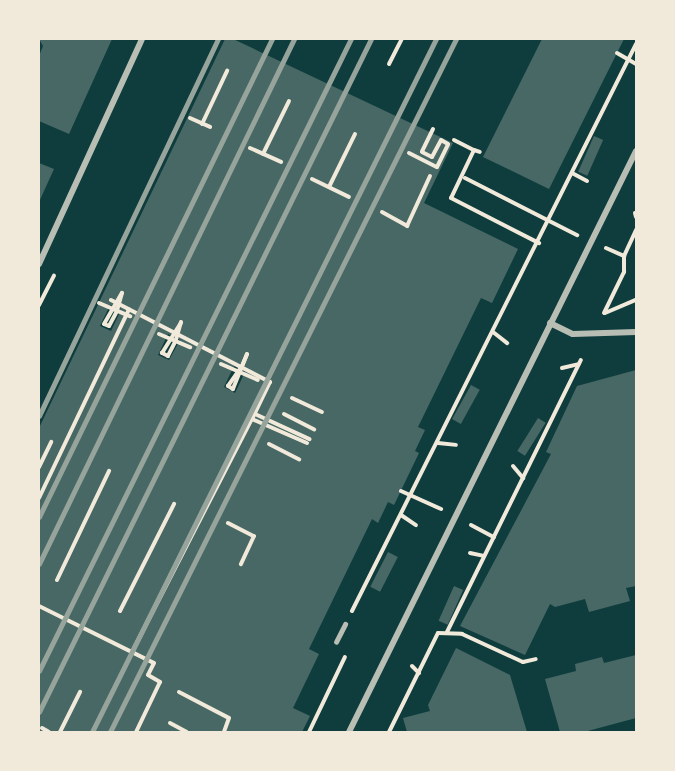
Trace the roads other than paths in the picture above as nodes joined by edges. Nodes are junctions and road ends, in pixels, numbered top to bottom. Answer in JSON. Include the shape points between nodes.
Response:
{"nodes":[{"id":1,"x":142,"y":39,"type":"edge"},
{"id":2,"x":636,"y":151,"type":"edge"},
{"id":3,"x":39,"y":264,"type":"edge"},
{"id":4,"x":550,"y":323,"type":"junction"},
{"id":5,"x":636,"y":332,"type":"edge"},
{"id":6,"x":345,"y":624,"type":"road end"},
{"id":7,"x":336,"y":642,"type":"dead end"},
{"id":8,"x":349,"y":732,"type":"edge"}],
"edges":[{"from":1,"to":3,"type":"street"},
{"from":2,"to":4,"type":"street"},
{"from":4,"to":5,"type":"street","via":[[573,334]]},
{"from":4,"to":8,"type":"street"},
{"from":6,"to":7,"type":"lane"}]}
